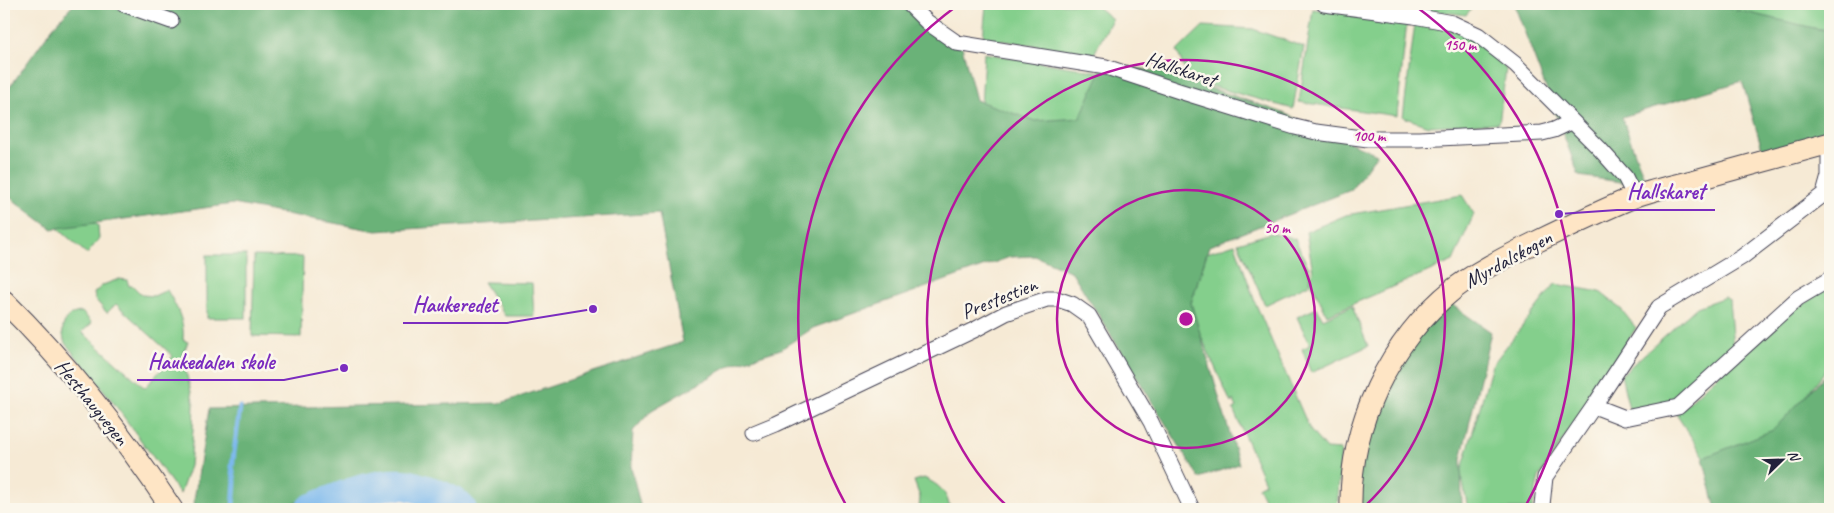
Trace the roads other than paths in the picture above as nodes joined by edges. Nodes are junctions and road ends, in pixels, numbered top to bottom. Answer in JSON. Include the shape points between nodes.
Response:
{"nodes":[{"id":1,"x":123,"y":4,"type":"edge"},
{"id":2,"x":909,"y":4,"type":"edge"},
{"id":3,"x":1324,"y":4,"type":"edge"},
{"id":4,"x":171,"y":21,"type":"dead end"},
{"id":5,"x":1571,"y":122,"type":"junction"},
{"id":6,"x":1829,"y":143,"type":"edge"},
{"id":7,"x":1635,"y":196,"type":"junction"},
{"id":8,"x":1830,"y":279,"type":"edge"},
{"id":9,"x":4,"y":301,"type":"edge"},
{"id":10,"x":1594,"y":406,"type":"junction"},
{"id":11,"x":754,"y":433,"type":"dead end"},
{"id":12,"x":172,"y":509,"type":"edge"},
{"id":13,"x":1192,"y":509,"type":"edge"},
{"id":14,"x":1351,"y":509,"type":"edge"},
{"id":15,"x":1544,"y":509,"type":"edge"}],
"edges":[{"from":1,"to":4,"type":"street"},
{"from":2,"to":5,"type":"street","name":"Hallskaret","via":[[956,43],[1106,66],[1316,132],[1368,139],[1419,138],[1542,133]]},
{"from":3,"to":5,"type":"street","via":[[1414,16],[1464,28],[1515,64]]},
{"from":5,"to":7,"type":"street","via":[[1625,177]]},
{"from":6,"to":7,"type":"main road","name":"Myrdalskogen"},
{"from":6,"to":10,"type":"street","name":"Myrdalskogen","via":[[1829,176],[1824,194],[1742,257],[1659,307]]},
{"from":7,"to":14,"type":"main road","name":"Myrdalskogen","via":[[1487,267],[1456,288],[1427,314],[1402,344],[1375,392],[1357,443],[1350,488]]},
{"from":8,"to":10,"type":"street","via":[[1798,298],[1678,406],[1625,418]]},
{"from":9,"to":12,"type":"main road","name":"Hesthaugvegen","via":[[99,409]]},
{"from":10,"to":15,"type":"street","name":"Myrdalskogen","via":[[1545,476]]},
{"from":11,"to":13,"type":"street","name":"Prestestien","via":[[1006,313],[1047,299],[1057,299],[1072,304],[1089,316],[1151,422]]}]}
